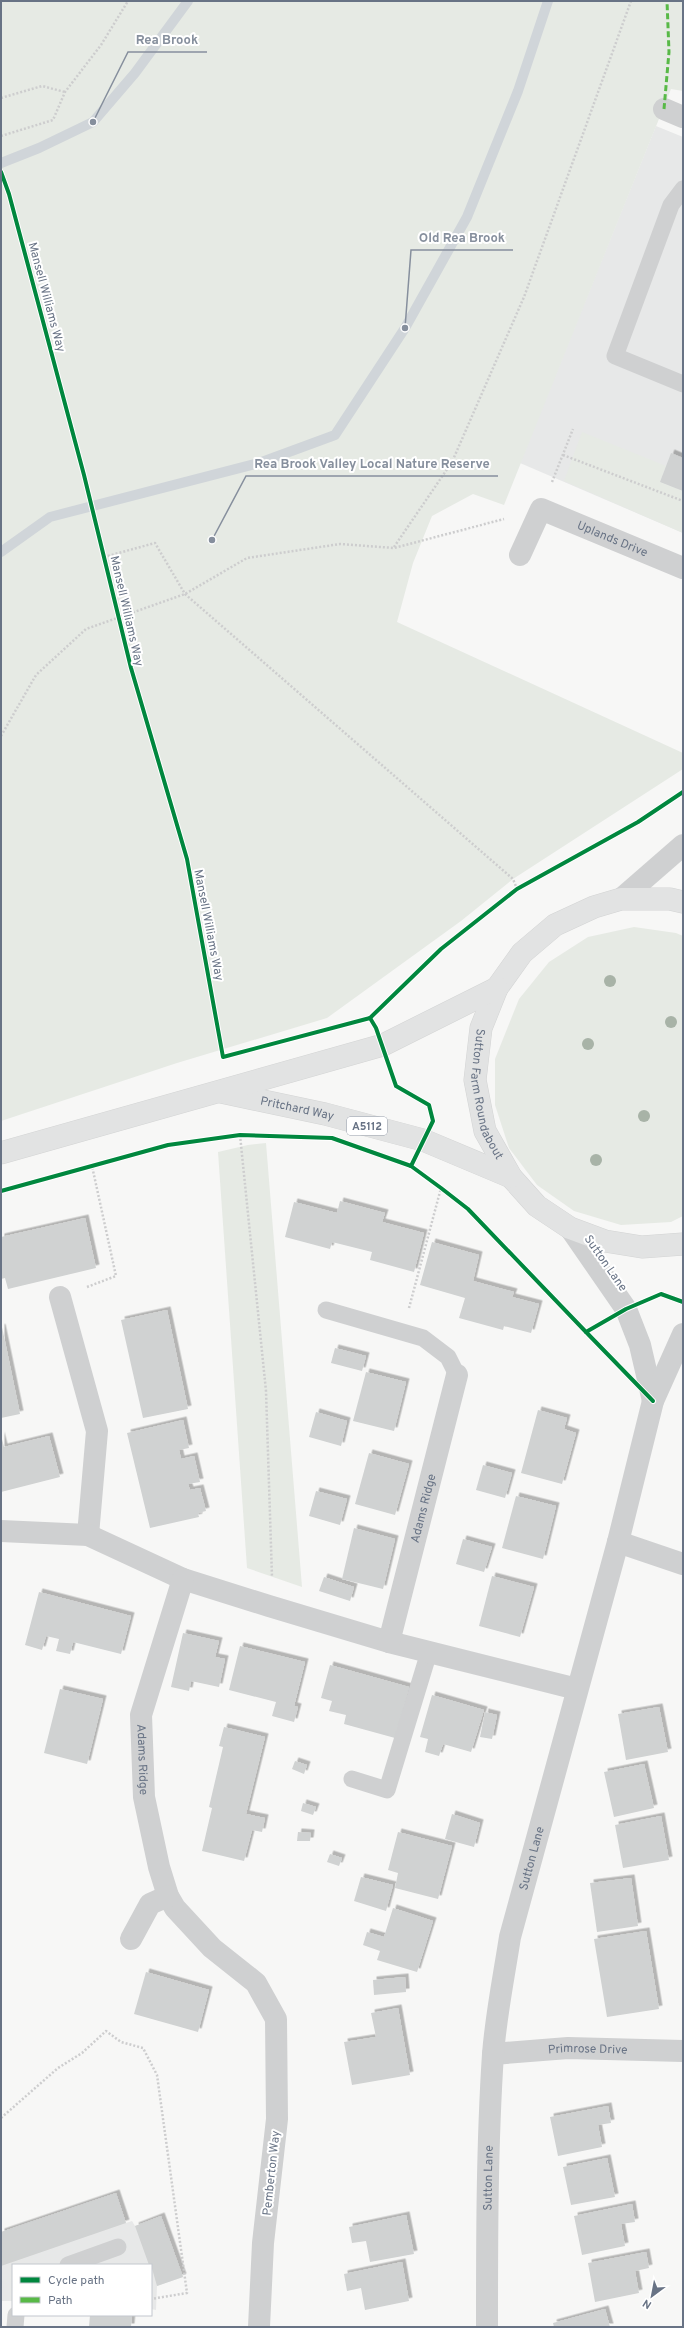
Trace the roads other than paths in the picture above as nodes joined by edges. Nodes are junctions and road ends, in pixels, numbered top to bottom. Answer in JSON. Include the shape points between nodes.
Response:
{"nodes":[{"id":1,"x":683,"y":189,"type":"edge"},
{"id":2,"x":683,"y":384,"type":"edge"},
{"id":3,"x":520,"y":555,"type":"dead end"},
{"id":4,"x":683,"y":568,"type":"edge"},
{"id":5,"x":683,"y":845,"type":"edge"},
{"id":6,"x":621,"y":899,"type":"junction"},
{"id":7,"x":683,"y":902,"type":"edge"},
{"id":8,"x":497,"y":988,"type":"junction"},
{"id":9,"x":218,"y":1091,"type":"junction"},
{"id":10,"x":1,"y":1153,"type":"edge"},
{"id":11,"x":511,"y":1177,"type":"junction"},
{"id":12,"x":570,"y":1228,"type":"junction"},
{"id":13,"x":683,"y":1244,"type":"edge"},
{"id":14,"x":60,"y":1297,"type":"road end"},
{"id":15,"x":326,"y":1310,"type":"dead end"},
{"id":16,"x":683,"y":1334,"type":"edge"},
{"id":17,"x":457,"y":1375,"type":"joint"},
{"id":18,"x":653,"y":1401,"type":"junction"},
{"id":19,"x":1,"y":1531,"type":"edge"},
{"id":20,"x":88,"y":1536,"type":"junction"},
{"id":21,"x":618,"y":1542,"type":"junction"},
{"id":22,"x":683,"y":1564,"type":"edge"},
{"id":23,"x":183,"y":1579,"type":"junction"},
{"id":24,"x":389,"y":1642,"type":"junction"},
{"id":25,"x":429,"y":1652,"type":"junction"},
{"id":26,"x":577,"y":1690,"type":"junction"},
{"id":27,"x":352,"y":1779,"type":"dead end"},
{"id":28,"x":168,"y":1896,"type":"junction"},
{"id":29,"x":131,"y":1940,"type":"dead end"},
{"id":30,"x":276,"y":2019,"type":"joint"},
{"id":31,"x":683,"y":2051,"type":"edge"},
{"id":32,"x":494,"y":2054,"type":"junction"},
{"id":33,"x":118,"y":2247,"type":"dead end"},
{"id":34,"x":71,"y":2264,"type":"edge"},
{"id":35,"x":16,"y":2316,"type":"edge"},
{"id":36,"x":15,"y":2327,"type":"edge"},
{"id":37,"x":259,"y":2327,"type":"edge"},
{"id":38,"x":487,"y":2327,"type":"edge"}],
"edges":[{"from":1,"to":2,"type":"lane","via":[[671,205],[615,356]]},
{"from":3,"to":4,"type":"street","name":"Uplands Drive","via":[[541,509]]},
{"from":5,"to":6,"type":"street"},
{"from":6,"to":7,"type":"main road","name":"Sutton Farm Roundabout","via":[[670,899]]},
{"from":6,"to":8,"type":"main road","name":"Sutton Farm Roundabout","via":[[594,907],[555,925],[522,953]]},
{"from":8,"to":9,"type":"main road","name":"Pritchard Way","number":"A5112","via":[[382,1046]]},
{"from":8,"to":11,"type":"main road","name":"Sutton Farm Roundabout","via":[[481,1028],[475,1080],[485,1131]]},
{"from":9,"to":10,"type":"main road","name":"Pritchard Way","number":"A5112"},
{"from":9,"to":11,"type":"main road","name":"Pritchard Way","number":"A5112","via":[[325,1114],[423,1140]]},
{"from":11,"to":12,"type":"main road","name":"Sutton Farm Roundabout","via":[[537,1206]]},
{"from":12,"to":13,"type":"main road","name":"Sutton Farm Roundabout","via":[[605,1241],[642,1247]]},
{"from":12,"to":18,"type":"street","name":"Sutton Lane","via":[[635,1306],[640,1345]]},
{"from":14,"to":20,"type":"street","via":[[97,1431]]},
{"from":15,"to":17,"type":"lane","via":[[423,1338],[448,1357]]},
{"from":16,"to":18,"type":"street","name":"Sutton Lane"},
{"from":17,"to":24,"type":"street","name":"Adams Ridge"},
{"from":18,"to":21,"type":"street","name":"Sutton Lane"},
{"from":19,"to":20,"type":"street"},
{"from":20,"to":23,"type":"street"},
{"from":21,"to":22,"type":"street"},
{"from":21,"to":26,"type":"street","name":"Sutton Lane"},
{"from":23,"to":24,"type":"street"},
{"from":23,"to":28,"type":"street","name":"Adams Ridge","via":[[140,1715],[144,1797]]},
{"from":24,"to":25,"type":"street"},
{"from":25,"to":26,"type":"street"},
{"from":25,"to":27,"type":"lane","via":[[387,1790]]},
{"from":26,"to":32,"type":"street","name":"Sutton Lane","via":[[510,1937]]},
{"from":28,"to":29,"type":"street","via":[[150,1904]]},
{"from":28,"to":30,"type":"street","name":"Adams Ridge","via":[[175,1908],[212,1948],[256,1983]]},
{"from":30,"to":37,"type":"street","name":"Pemberton Way","via":[[277,2119],[263,2244]]},
{"from":31,"to":32,"type":"street","name":"Primrose Drive","via":[[568,2048]]},
{"from":32,"to":38,"type":"street","name":"Sutton Lane","via":[[487,2230]]},
{"from":33,"to":34,"type":"lane"},
{"from":35,"to":36,"type":"lane"}]}
